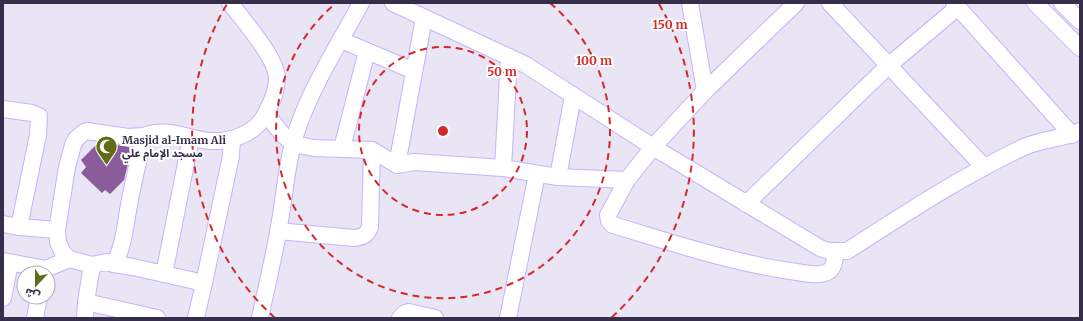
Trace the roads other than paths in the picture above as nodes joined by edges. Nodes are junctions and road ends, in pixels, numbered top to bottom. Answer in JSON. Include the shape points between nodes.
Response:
{"nodes":[{"id":1,"x":230,"y":3,"type":"edge"},
{"id":2,"x":361,"y":3,"type":"edge"},
{"id":3,"x":690,"y":3,"type":"edge"},
{"id":4,"x":796,"y":3,"type":"edge"},
{"id":5,"x":830,"y":3,"type":"edge"},
{"id":6,"x":1036,"y":3,"type":"edge"},
{"id":7,"x":1062,"y":3,"type":"edge"},
{"id":8,"x":405,"y":5,"type":"edge"},
{"id":9,"x":956,"y":5,"type":"edge"},
{"id":10,"x":424,"y":18,"type":"junction"},
{"id":11,"x":1080,"y":21,"type":"edge"},
{"id":12,"x":341,"y":40,"type":"junction"},
{"id":13,"x":1080,"y":48,"type":"edge"},
{"id":14,"x":367,"y":51,"type":"junction"},
{"id":15,"x":508,"y":57,"type":"junction"},
{"id":16,"x":888,"y":66,"type":"junction"},
{"id":17,"x":414,"y":71,"type":"junction"},
{"id":18,"x":705,"y":92,"type":"junction"},
{"id":19,"x":573,"y":96,"type":"junction"},
{"id":20,"x":3,"y":109,"type":"edge"},
{"id":21,"x":266,"y":114,"type":"junction"},
{"id":22,"x":1076,"y":133,"type":"edge"},
{"id":23,"x":144,"y":136,"type":"junction"},
{"id":24,"x":191,"y":138,"type":"junction"},
{"id":25,"x":232,"y":139,"type":"junction"},
{"id":26,"x":293,"y":143,"type":"junction"},
{"id":27,"x":653,"y":147,"type":"junction"},
{"id":28,"x":342,"y":148,"type":"junction"},
{"id":29,"x":372,"y":150,"type":"junction"},
{"id":30,"x":397,"y":165,"type":"junction"},
{"id":31,"x":984,"y":167,"type":"junction"},
{"id":32,"x":503,"y":168,"type":"junction"},
{"id":33,"x":537,"y":174,"type":"junction"},
{"id":34,"x":558,"y":177,"type":"junction"},
{"id":35,"x":627,"y":180,"type":"junction"},
{"id":36,"x":746,"y":204,"type":"junction"},
{"id":37,"x":3,"y":224,"type":"edge"},
{"id":38,"x":19,"y":227,"type":"junction"},
{"id":39,"x":57,"y":230,"type":"junction"},
{"id":40,"x":278,"y":231,"type":"junction"},
{"id":41,"x":836,"y":252,"type":"junction"},
{"id":42,"x":69,"y":259,"type":"junction"},
{"id":43,"x":7,"y":262,"type":"edge"},
{"id":44,"x":92,"y":264,"type":"junction"},
{"id":45,"x":114,"y":264,"type":"junction"},
{"id":46,"x":20,"y":265,"type":"edge"},
{"id":47,"x":56,"y":266,"type":"edge"},
{"id":48,"x":164,"y":274,"type":"junction"},
{"id":49,"x":204,"y":283,"type":"junction"},
{"id":50,"x":3,"y":298,"type":"edge"},
{"id":51,"x":86,"y":302,"type":"junction"},
{"id":52,"x":38,"y":305,"type":"edge"},
{"id":53,"x":35,"y":318,"type":"edge"},
{"id":54,"x":84,"y":318,"type":"edge"},
{"id":55,"x":157,"y":318,"type":"edge"},
{"id":56,"x":196,"y":318,"type":"edge"},
{"id":57,"x":260,"y":318,"type":"edge"},
{"id":58,"x":400,"y":318,"type":"edge"},
{"id":59,"x":435,"y":318,"type":"edge"},
{"id":60,"x":508,"y":318,"type":"edge"}],
"edges":[{"from":1,"to":21,"type":"street","via":[[267,52],[274,66],[277,76],[276,89]]},
{"from":2,"to":12,"type":"street"},
{"from":3,"to":18,"type":"street"},
{"from":4,"to":18,"type":"street"},
{"from":5,"to":16,"type":"street"},
{"from":6,"to":13,"type":"street"},
{"from":7,"to":11,"type":"street"},
{"from":8,"to":10,"type":"street"},
{"from":9,"to":16,"type":"street"},
{"from":9,"to":22,"type":"street"},
{"from":10,"to":15,"type":"street"},
{"from":10,"to":17,"type":"street"},
{"from":12,"to":14,"type":"street"},
{"from":12,"to":26,"type":"street","via":[[312,92]]},
{"from":14,"to":17,"type":"street"},
{"from":14,"to":28,"type":"street"},
{"from":15,"to":19,"type":"street","via":[[526,65]]},
{"from":15,"to":32,"type":"street"},
{"from":16,"to":31,"type":"street"},
{"from":16,"to":36,"type":"street"},
{"from":17,"to":30,"type":"street"},
{"from":18,"to":27,"type":"street"},
{"from":19,"to":27,"type":"street"},
{"from":19,"to":34,"type":"street"},
{"from":20,"to":38,"type":"street","via":[[39,116],[38,135]]},
{"from":21,"to":25,"type":"street","via":[[256,127]]},
{"from":21,"to":26,"type":"street","via":[[278,130]]},
{"from":22,"to":31,"type":"street","via":[[1036,142]]},
{"from":23,"to":24,"type":"street","via":[[159,132]]},
{"from":23,"to":39,"type":"street","via":[[128,137],[84,132],[76,139],[67,166]]},
{"from":23,"to":45,"type":"street","via":[[122,247]]},
{"from":24,"to":25,"type":"street","via":[[205,141]]},
{"from":24,"to":48,"type":"street"},
{"from":25,"to":49,"type":"street","via":[[231,156]]},
{"from":26,"to":28,"type":"street","via":[[314,148]]},
{"from":26,"to":40,"type":"street"},
{"from":27,"to":35,"type":"street"},
{"from":27,"to":36,"type":"street"},
{"from":28,"to":29,"type":"street"},
{"from":29,"to":30,"type":"street"},
{"from":29,"to":40,"type":"street","via":[[370,227],[365,236],[354,238]]},
{"from":30,"to":32,"type":"street","via":[[414,162]]},
{"from":31,"to":41,"type":"street","via":[[847,251]]},
{"from":32,"to":33,"type":"street"},
{"from":33,"to":34,"type":"street"},
{"from":33,"to":60,"type":"street"},
{"from":34,"to":35,"type":"street"},
{"from":35,"to":41,"type":"street","via":[[608,215],[609,221],[614,225],[710,254],[811,274],[824,273],[831,269]]},
{"from":36,"to":41,"type":"street","via":[[820,248]]},
{"from":37,"to":38,"type":"street"},
{"from":38,"to":39,"type":"street"},
{"from":39,"to":42,"type":"street","via":[[58,242]]},
{"from":40,"to":57,"type":"street"},
{"from":42,"to":44,"type":"street"},
{"from":42,"to":47,"type":"street"},
{"from":43,"to":46,"type":"street"},
{"from":43,"to":50,"type":"street"},
{"from":44,"to":45,"type":"street"},
{"from":44,"to":51,"type":"street"},
{"from":45,"to":48,"type":"street"},
{"from":48,"to":49,"type":"street"},
{"from":49,"to":56,"type":"street"},
{"from":51,"to":54,"type":"street"},
{"from":51,"to":55,"type":"street"},
{"from":52,"to":53,"type":"street"},
{"from":58,"to":59,"type":"street","via":[[410,312]]}]}
